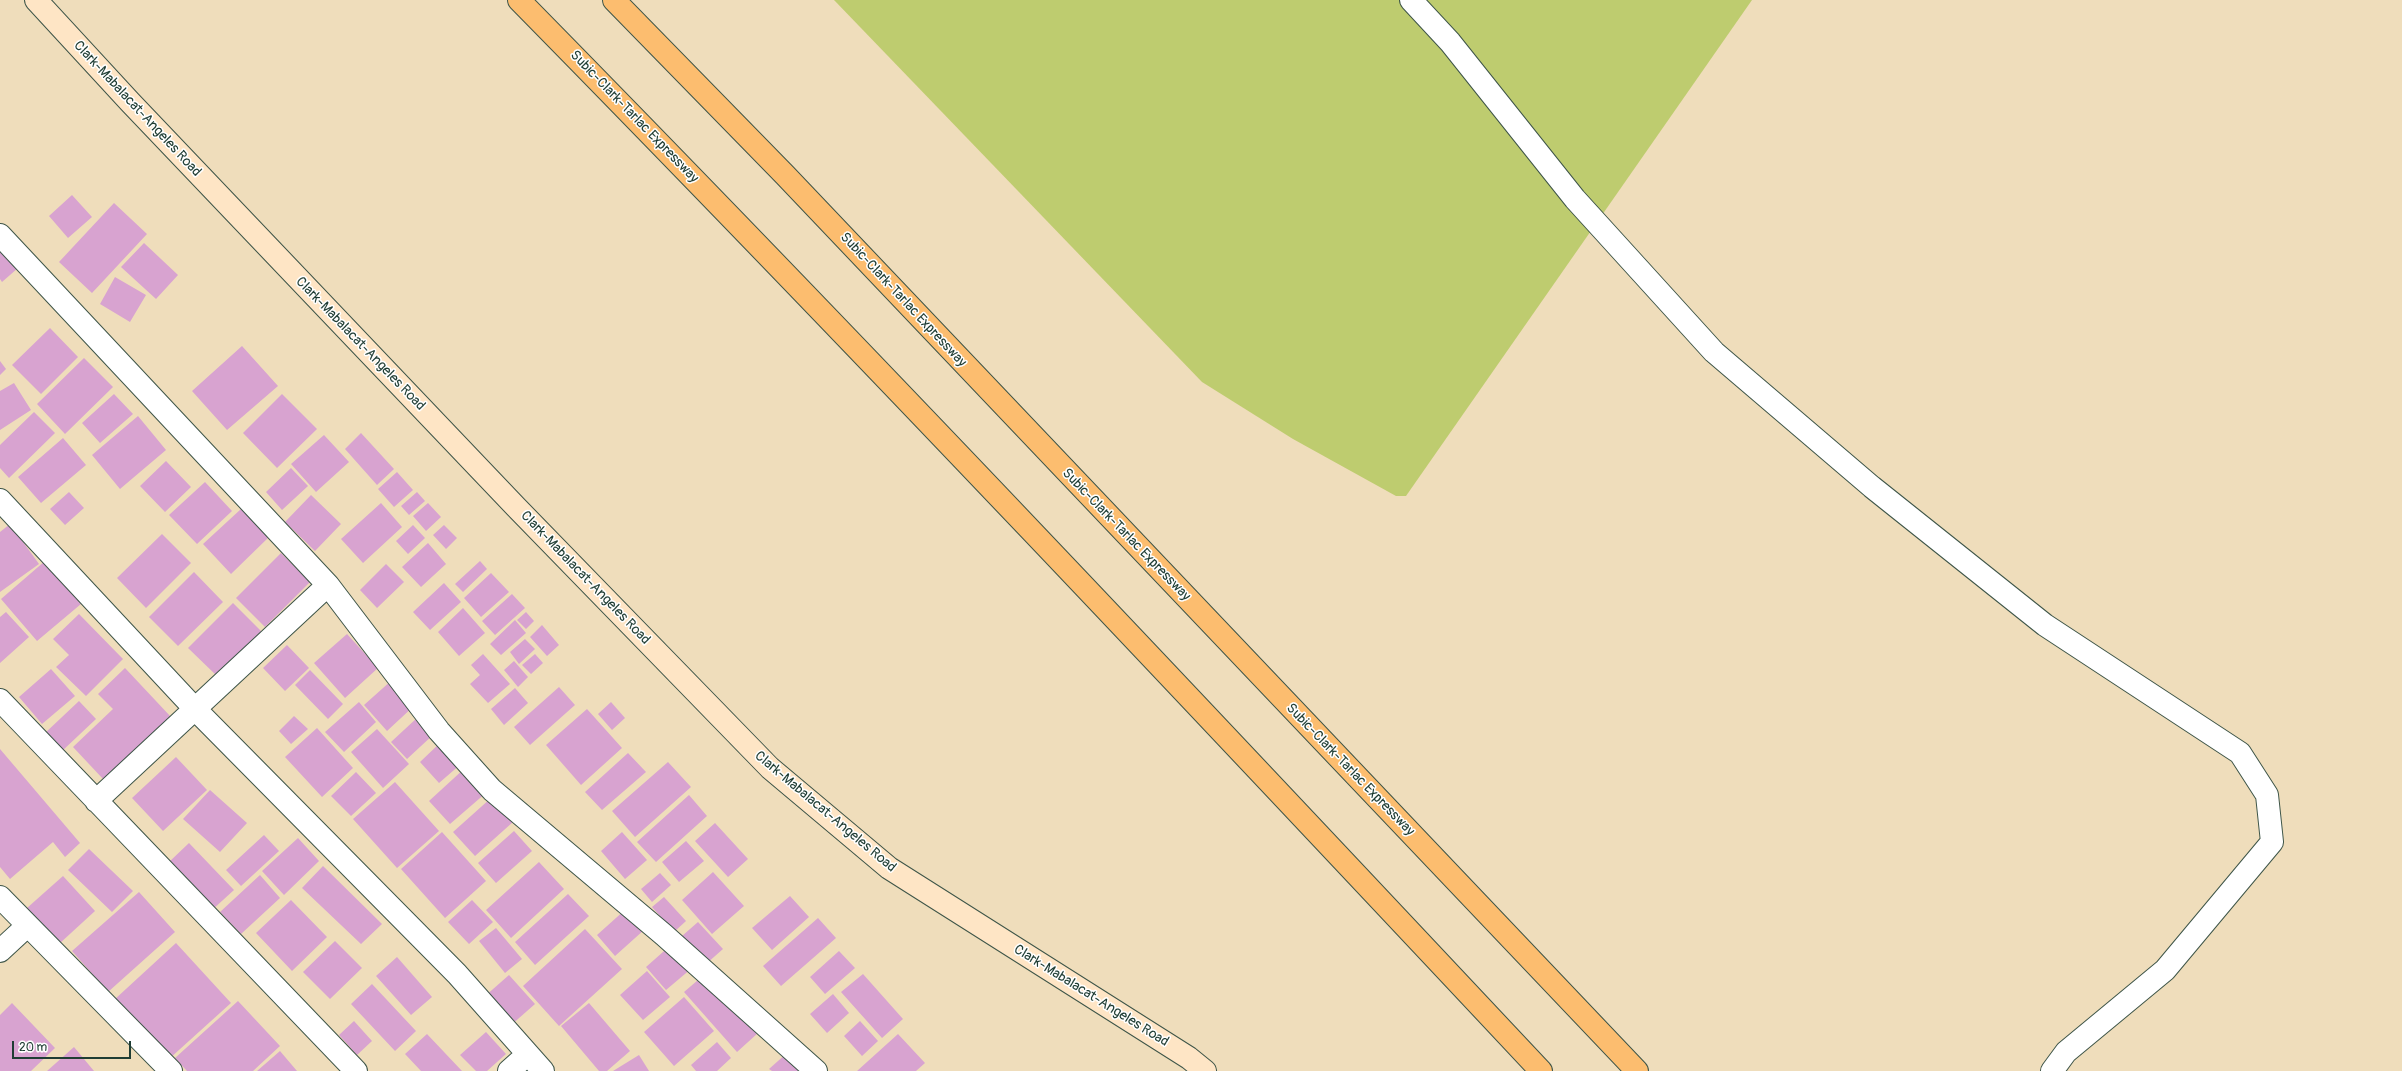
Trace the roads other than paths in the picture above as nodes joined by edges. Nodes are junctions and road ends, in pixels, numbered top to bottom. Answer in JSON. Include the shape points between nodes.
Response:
{"nodes":[{"id":1,"x":36,"y":0,"type":"edge"},
{"id":2,"x":519,"y":0,"type":"edge"},
{"id":3,"x":614,"y":0,"type":"edge"},
{"id":4,"x":1411,"y":0,"type":"edge"},
{"id":5,"x":0,"y":235,"type":"edge"},
{"id":6,"x":0,"y":500,"type":"edge"},
{"id":7,"x":328,"y":585,"type":"junction"},
{"id":8,"x":0,"y":700,"type":"edge"},
{"id":9,"x":196,"y":710,"type":"junction"},
{"id":10,"x":96,"y":801,"type":"junction"},
{"id":11,"x":0,"y":898,"type":"edge"},
{"id":12,"x":27,"y":926,"type":"junction"},
{"id":13,"x":0,"y":951,"type":"edge"},
{"id":14,"x":528,"y":1054,"type":"junction"},
{"id":15,"x":171,"y":1071,"type":"edge"},
{"id":16,"x":356,"y":1071,"type":"edge"},
{"id":17,"x":509,"y":1071,"type":"edge"},
{"id":18,"x":543,"y":1071,"type":"edge"},
{"id":19,"x":816,"y":1071,"type":"edge"},
{"id":20,"x":1205,"y":1071,"type":"edge"},
{"id":21,"x":1541,"y":1071,"type":"edge"},
{"id":22,"x":1637,"y":1071,"type":"edge"},
{"id":23,"x":2052,"y":1071,"type":"edge"}],
"edges":[{"from":1,"to":20,"type":"main road","name":"Clark-Mabalacat-Angeles Road","via":[[516,507],[770,768],[889,868],[1189,1058]]},
{"from":2,"to":21,"type":"highway","name":"Subic-Clark-Tarlac Expressway","via":[[733,218],[1066,566]]},
{"from":3,"to":22,"type":"highway","name":"Subic-Clark-Tarlac Expressway","via":[[796,187]]},
{"from":4,"to":23,"type":"street","via":[[1450,42],[1575,199],[1714,352],[1872,487],[2045,625],[2240,753],[2267,795],[2272,842],[2165,970],[2066,1052]]},
{"from":5,"to":7,"type":"street"},
{"from":6,"to":9,"type":"street"},
{"from":7,"to":9,"type":"street"},
{"from":7,"to":19,"type":"street","via":[[439,731],[492,790],[664,935]]},
{"from":8,"to":10,"type":"street"},
{"from":9,"to":10,"type":"street"},
{"from":9,"to":14,"type":"street","via":[[456,974]]},
{"from":10,"to":16,"type":"street"},
{"from":11,"to":12,"type":"street"},
{"from":12,"to":13,"type":"street"},
{"from":12,"to":15,"type":"street"},
{"from":14,"to":17,"type":"street"},
{"from":14,"to":18,"type":"street"}]}
